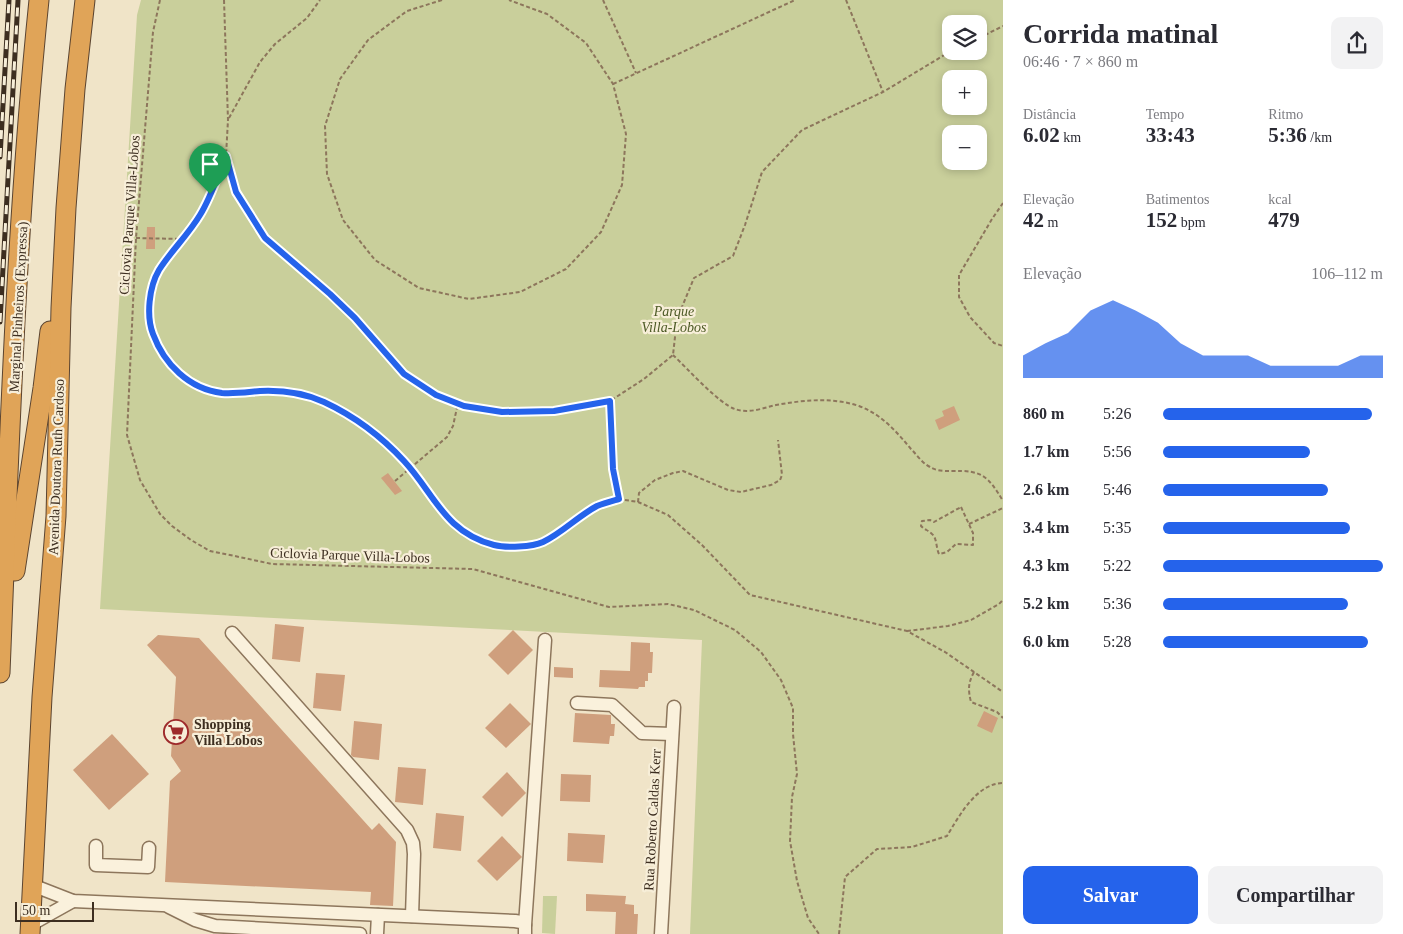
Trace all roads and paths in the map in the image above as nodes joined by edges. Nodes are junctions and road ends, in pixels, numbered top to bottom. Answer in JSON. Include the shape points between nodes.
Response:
{"nodes":[{"id":1,"x":39,"y":0,"type":"edge"},
{"id":2,"x":85,"y":0,"type":"edge"},
{"id":3,"x":160,"y":0,"type":"edge"},
{"id":4,"x":224,"y":0,"type":"edge"},
{"id":5,"x":320,"y":0,"type":"edge"},
{"id":6,"x":442,"y":0,"type":"edge"},
{"id":7,"x":509,"y":0,"type":"edge"},
{"id":8,"x":603,"y":0,"type":"edge"},
{"id":9,"x":795,"y":0,"type":"edge"},
{"id":10,"x":846,"y":0,"type":"edge"},
{"id":11,"x":1003,"y":26,"type":"edge"},
{"id":12,"x":987,"y":34,"type":"edge"},
{"id":13,"x":942,"y":56,"type":"edge"},
{"id":14,"x":636,"y":73,"type":"junction"},
{"id":15,"x":613,"y":84,"type":"junction"},
{"id":16,"x":883,"y":92,"type":"junction"},
{"id":17,"x":228,"y":120,"type":"junction"},
{"id":18,"x":226,"y":156,"type":"junction"},
{"id":19,"x":1003,"y":203,"type":"edge"},
{"id":20,"x":136,"y":238,"type":"junction"},
{"id":21,"x":182,"y":239,"type":"junction"},
{"id":22,"x":61,"y":308,"type":"junction"},
{"id":23,"x":1003,"y":346,"type":"edge"},
{"id":24,"x":673,"y":355,"type":"junction"},
{"id":25,"x":610,"y":401,"type":"junction"},
{"id":26,"x":458,"y":403,"type":"junction"},
{"id":27,"x":778,"y":440,"type":"dead end"},
{"id":28,"x":410,"y":469,"type":"junction"},
{"id":29,"x":395,"y":481,"type":"dead end"},
{"id":30,"x":619,"y":499,"type":"junction"},
{"id":31,"x":1003,"y":501,"type":"edge"},
{"id":32,"x":638,"y":502,"type":"junction"},
{"id":33,"x":1003,"y":508,"type":"edge"},
{"id":34,"x":968,"y":524,"type":"junction"},
{"id":35,"x":1003,"y":600,"type":"edge"},
{"id":36,"x":907,"y":631,"type":"junction"},
{"id":37,"x":232,"y":633,"type":"dead end"},
{"id":38,"x":545,"y":640,"type":"dead end"},
{"id":39,"x":1,"y":643,"type":"junction"},
{"id":40,"x":974,"y":672,"type":"junction"},
{"id":41,"x":0,"y":673,"type":"edge"},
{"id":42,"x":1003,"y":692,"type":"edge"},
{"id":43,"x":577,"y":703,"type":"dead end"},
{"id":44,"x":674,"y":707,"type":"dead end"},
{"id":45,"x":1003,"y":718,"type":"edge"},
{"id":46,"x":672,"y":734,"type":"junction"},
{"id":47,"x":1003,"y":783,"type":"edge"},
{"id":48,"x":96,"y":846,"type":"dead end"},
{"id":49,"x":149,"y":848,"type":"dead end"},
{"id":50,"x":32,"y":885,"type":"junction"},
{"id":51,"x":73,"y":901,"type":"junction"},
{"id":52,"x":162,"y":904,"type":"junction"},
{"id":53,"x":378,"y":915,"type":"junction"},
{"id":54,"x":412,"y":916,"type":"junction"},
{"id":55,"x":30,"y":929,"type":"edge"},
{"id":56,"x":525,"y":930,"type":"edge"},
{"id":57,"x":360,"y":934,"type":"edge"},
{"id":58,"x":377,"y":934,"type":"edge"},
{"id":59,"x":660,"y":934,"type":"edge"},
{"id":60,"x":819,"y":934,"type":"edge"},
{"id":61,"x":839,"y":934,"type":"edge"}],
"edges":[{"from":1,"to":39,"type":"highway","name":"Marginal Pinheiros (Expressa)","via":[[18,280]]},
{"from":2,"to":22,"type":"highway","name":"Avenida Doutora Ruth Cardoso","via":[[78,55]]},
{"from":3,"to":20,"type":"path","name":"Ciclovia Parque Villa-Lobos","via":[[153,32]]},
{"from":4,"to":17,"type":"path"},
{"from":5,"to":17,"type":"path","via":[[307,18],[275,44],[260,62]]},
{"from":6,"to":15,"type":"path","via":[[407,11],[368,40],[340,79],[325,126],[326,174],[343,220],[375,260],[419,288],[469,298],[520,292],[572,263],[601,232],[622,185],[626,134]]},
{"from":7,"to":15,"type":"path","via":[[547,14],[586,44]]},
{"from":8,"to":14,"type":"path"},
{"from":9,"to":14,"type":"path"},
{"from":10,"to":16,"type":"path"},
{"from":11,"to":12,"type":"path"},
{"from":13,"to":16,"type":"path"},
{"from":14,"to":15,"type":"path"},
{"from":16,"to":24,"type":"path","via":[[802,130],[762,172],[733,256],[694,278],[677,318]]},
{"from":17,"to":18,"type":"path"},
{"from":18,"to":21,"type":"path","via":[[200,214]]},
{"from":18,"to":26,"type":"path","via":[[236,192],[265,238],[355,318],[404,374],[436,395]]},
{"from":19,"to":23,"type":"path","via":[[959,275],[960,297],[970,317],[994,343]]},
{"from":20,"to":21,"type":"path"},
{"from":20,"to":60,"type":"path","name":"Ciclovia Parque Villa-Lobos","via":[[127,435],[140,480],[160,514],[172,526],[210,551],[272,564],[472,569],[609,607],[668,604],[694,610],[735,630],[761,652],[781,680],[793,708],[797,774],[792,797],[790,841],[808,918]]},
{"from":21,"to":28,"type":"path","via":[[158,272],[149,315],[152,333],[161,352],[184,379],[222,393],[280,391],[323,402],[377,435]]},
{"from":22,"to":39,"type":"highway","via":[[50,331]]},
{"from":22,"to":50,"type":"highway","name":"Avenida Doutora Ruth Cardoso","via":[[56,516]]},
{"from":24,"to":25,"type":"path"},
{"from":24,"to":31,"type":"path","via":[[724,404],[736,410],[750,411],[813,400],[837,401],[876,413],[923,462],[944,471],[969,470],[982,475]]},
{"from":25,"to":26,"type":"path","via":[[554,411],[502,412]]},
{"from":25,"to":30,"type":"path","via":[[613,469]]},
{"from":26,"to":28,"type":"path","via":[[448,437]]},
{"from":27,"to":32,"type":"path","via":[[782,475],[771,485],[741,492],[728,490],[683,471],[655,480],[639,493]]},
{"from":28,"to":29,"type":"path"},
{"from":28,"to":30,"type":"path","via":[[452,523],[474,538],[495,545],[542,542],[597,506]]},
{"from":30,"to":32,"type":"path"},
{"from":32,"to":36,"type":"path","via":[[668,515],[750,595]]},
{"from":33,"to":34,"type":"path"},
{"from":34,"to":34,"type":"path","via":[[973,533],[972,545],[956,544],[939,554],[936,540],[921,526],[922,521],[934,522],[961,507]]},
{"from":35,"to":36,"type":"path","via":[[971,620]]},
{"from":36,"to":40,"type":"path"},
{"from":37,"to":54,"type":"street","via":[[407,830],[414,854]]},
{"from":38,"to":56,"type":"street"},
{"from":39,"to":41,"type":"highway","name":"Marginal Pinheiros (Expressa)"},
{"from":40,"to":42,"type":"path"},
{"from":40,"to":45,"type":"path","via":[[968,690],[971,702],[997,712]]},
{"from":43,"to":46,"type":"street","via":[[612,705],[642,733]]},
{"from":44,"to":46,"type":"street","name":"Rua Roberto Caldas Kerr"},
{"from":46,"to":59,"type":"street","name":"Rua Roberto Caldas Kerr"},
{"from":47,"to":61,"type":"path","via":[[992,783],[966,805],[947,836],[912,847],[876,849],[845,877]]},
{"from":48,"to":49,"type":"street","via":[[96,865],[148,867]]},
{"from":50,"to":51,"type":"street"},
{"from":50,"to":55,"type":"highway","name":"Avenida Doutora Ruth Cardoso"},
{"from":51,"to":52,"type":"street"},
{"from":51,"to":55,"type":"street"},
{"from":52,"to":53,"type":"street"},
{"from":52,"to":57,"type":"street","via":[[215,926]]},
{"from":53,"to":54,"type":"street"},
{"from":53,"to":58,"type":"street"},
{"from":54,"to":56,"type":"street","via":[[515,921],[521,922]]}]}
